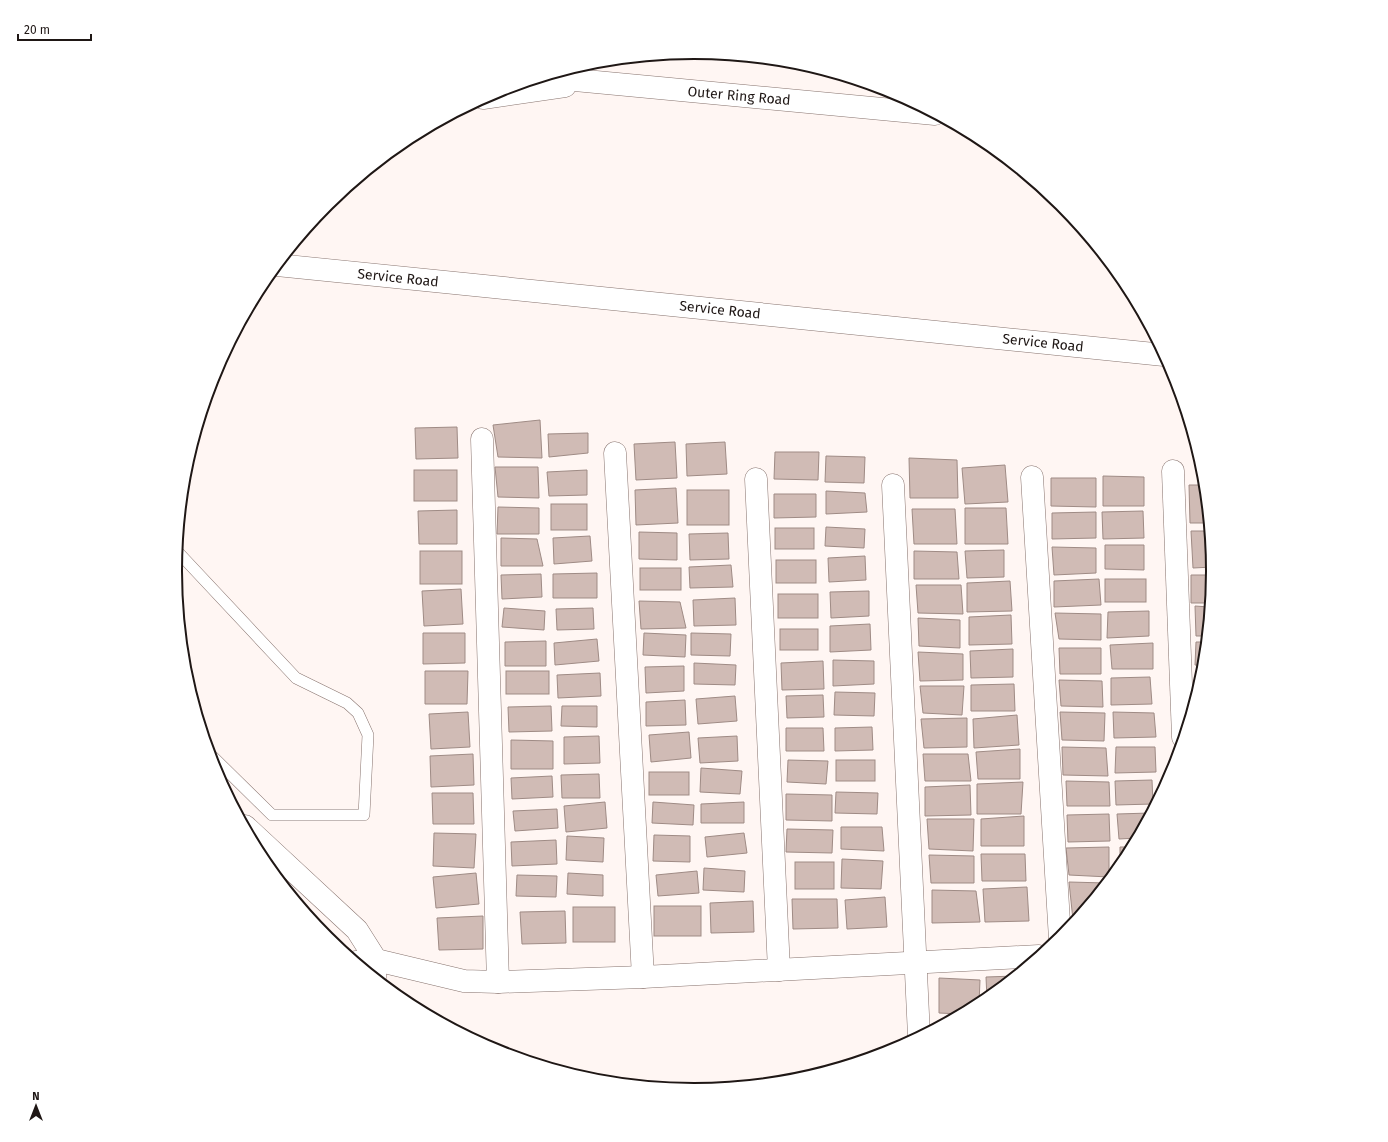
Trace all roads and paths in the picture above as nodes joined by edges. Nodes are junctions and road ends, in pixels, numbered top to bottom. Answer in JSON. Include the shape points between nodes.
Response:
{"nodes":[{"id":1,"x":554,"y":78,"type":"edge"},
{"id":2,"x":596,"y":82,"type":"junction"},
{"id":3,"x":507,"y":95,"type":"edge"},
{"id":4,"x":921,"y":113,"type":"edge"},
{"id":5,"x":283,"y":266,"type":"edge"},
{"id":6,"x":1157,"y":354,"type":"edge"},
{"id":7,"x":482,"y":439,"type":"dead end"},
{"id":8,"x":615,"y":453,"type":"dead end"},
{"id":9,"x":1174,"y":471,"type":"dead end"},
{"id":10,"x":1032,"y":477,"type":"dead end"},
{"id":11,"x":756,"y":479,"type":"dead end"},
{"id":12,"x":894,"y":485,"type":"dead end"},
{"id":13,"x":182,"y":557,"type":"edge"},
{"id":14,"x":1183,"y":725,"type":"edge"},
{"id":15,"x":220,"y":763,"type":"edge"},
{"id":16,"x":257,"y":837,"type":"edge"},
{"id":17,"x":1059,"y":929,"type":"edge"},
{"id":18,"x":1031,"y":956,"type":"edge"},
{"id":19,"x":916,"y":963,"type":"junction"},
{"id":20,"x":369,"y":966,"type":"edge"},
{"id":21,"x":779,"y":970,"type":"junction"},
{"id":22,"x":643,"y":977,"type":"junction"},
{"id":23,"x":498,"y":982,"type":"junction"},
{"id":24,"x":919,"y":1031,"type":"edge"}],
"edges":[{"from":1,"to":2,"type":"main road","name":"Outer Ring Road"},
{"from":2,"to":3,"type":"main road"},
{"from":2,"to":4,"type":"main road","name":"Outer Ring Road"},
{"from":5,"to":6,"type":"main road","name":"Service Road"},
{"from":7,"to":23,"type":"main road"},
{"from":8,"to":22,"type":"main road"},
{"from":9,"to":14,"type":"main road"},
{"from":10,"to":17,"type":"main road"},
{"from":11,"to":21,"type":"main road"},
{"from":12,"to":19,"type":"main road"},
{"from":13,"to":15,"type":"lane","via":[[296,678],[348,703],[358,713],[368,735],[364,815],[272,815]]},
{"from":16,"to":20,"type":"main road","via":[[357,930]]},
{"from":18,"to":19,"type":"main road"},
{"from":19,"to":21,"type":"main road"},
{"from":19,"to":24,"type":"main road"},
{"from":20,"to":23,"type":"main road","via":[[464,981]]},
{"from":21,"to":22,"type":"main road"},
{"from":22,"to":23,"type":"main road"}]}
